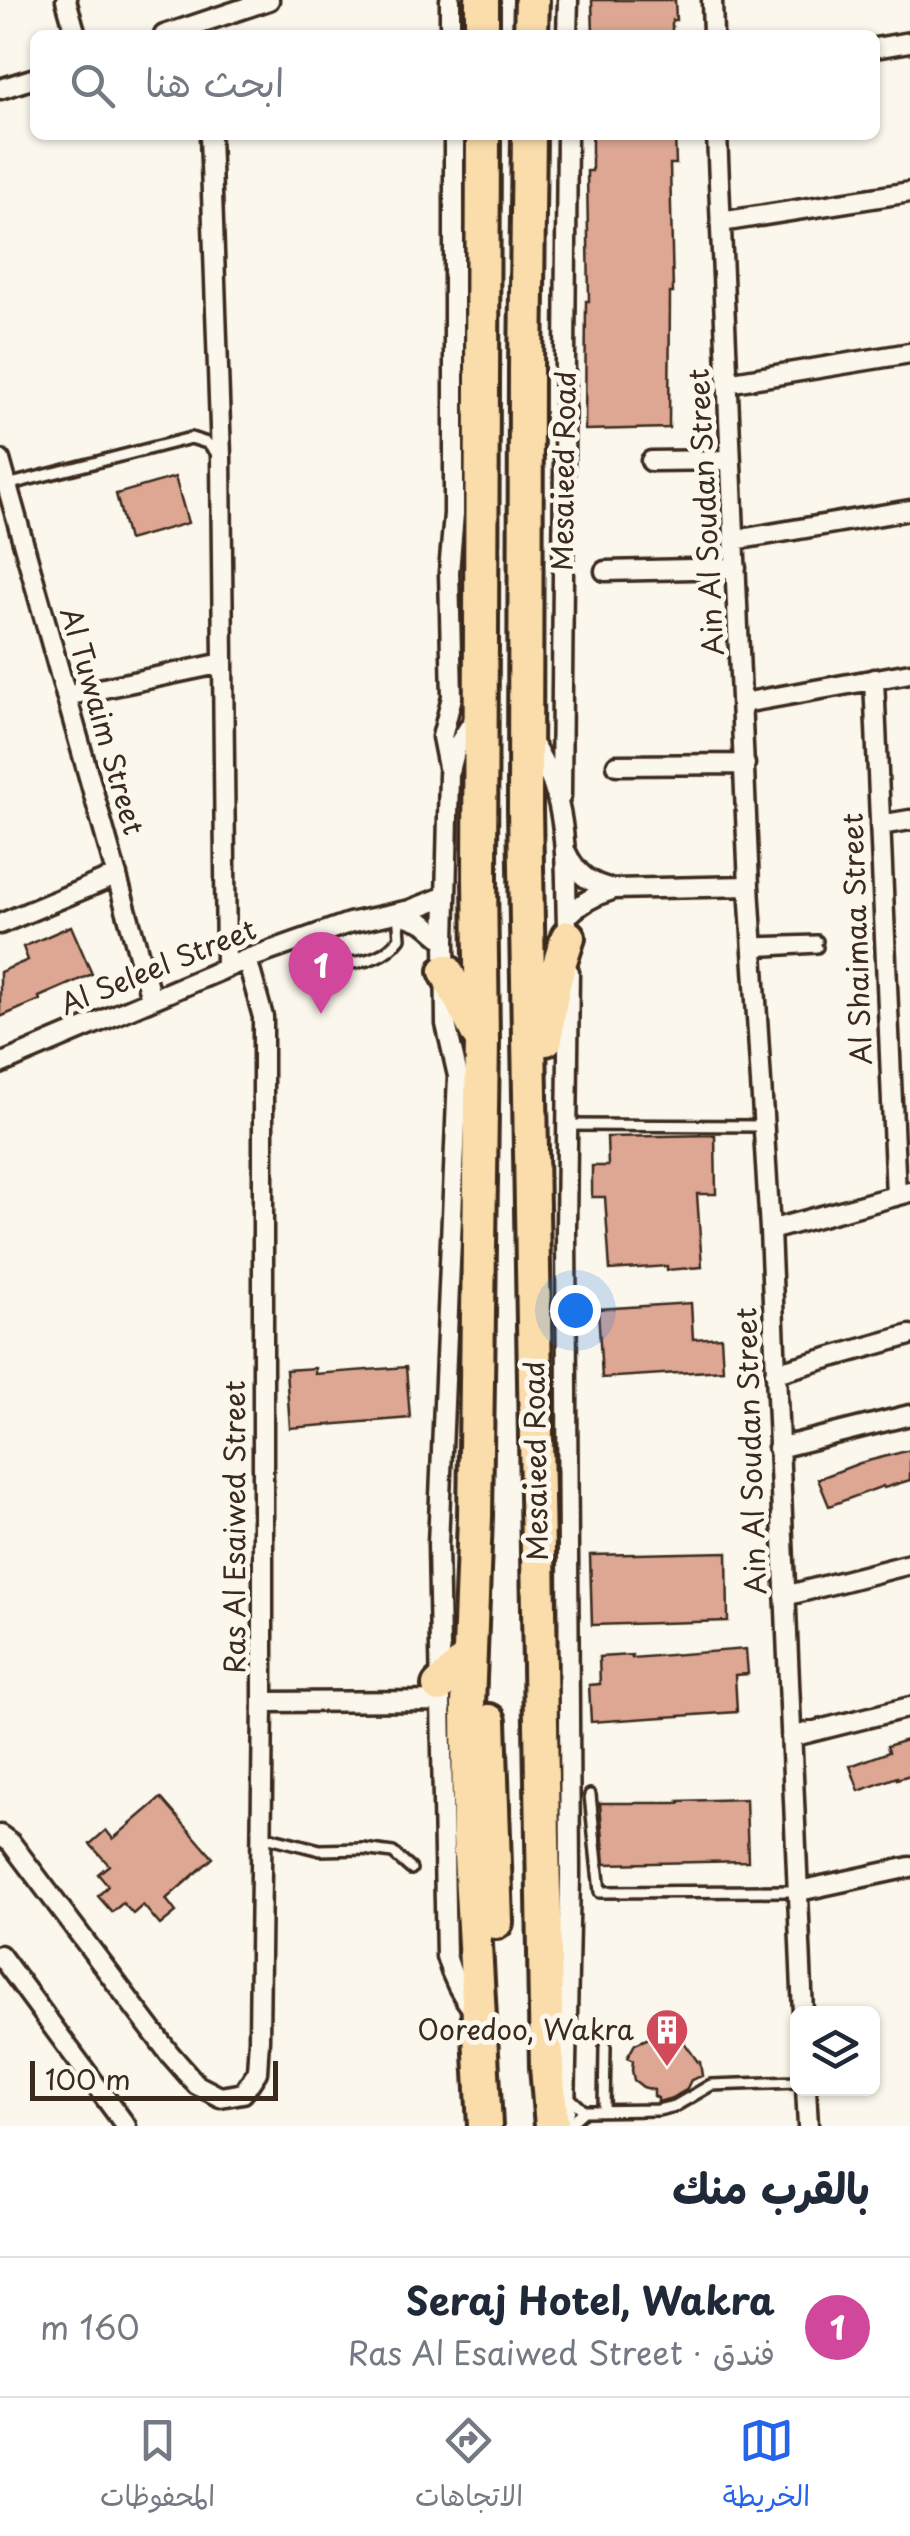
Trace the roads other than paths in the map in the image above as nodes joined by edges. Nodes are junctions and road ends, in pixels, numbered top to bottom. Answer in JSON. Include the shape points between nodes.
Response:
{"nodes":[{"id":1,"x":66,"y":0,"type":"edge"},
{"id":2,"x":270,"y":0,"type":"edge"},
{"id":3,"x":482,"y":0,"type":"edge"},
{"id":4,"x":568,"y":0,"type":"edge"},
{"id":5,"x":712,"y":0,"type":"edge"},
{"id":6,"x":448,"y":4,"type":"edge"},
{"id":7,"x":205,"y":28,"type":"edge"},
{"id":8,"x":75,"y":30,"type":"edge"},
{"id":9,"x":450,"y":30,"type":"edge"},
{"id":10,"x":482,"y":30,"type":"edge"},
{"id":11,"x":567,"y":30,"type":"edge"},
{"id":12,"x":713,"y":30,"type":"edge"},
{"id":13,"x":910,"y":42,"type":"edge"},
{"id":14,"x":880,"y":47,"type":"edge"},
{"id":15,"x":30,"y":80,"type":"edge"},
{"id":16,"x":0,"y":89,"type":"edge"},
{"id":17,"x":210,"y":140,"type":"edge"},
{"id":18,"x":454,"y":140,"type":"edge"},
{"id":19,"x":483,"y":140,"type":"edge"},
{"id":20,"x":530,"y":140,"type":"edge"},
{"id":21,"x":567,"y":140,"type":"edge"},
{"id":22,"x":717,"y":140,"type":"edge"},
{"id":23,"x":910,"y":192,"type":"edge"},
{"id":24,"x":721,"y":222,"type":"junction"},
{"id":25,"x":910,"y":353,"type":"edge"},
{"id":26,"x":727,"y":383,"type":"junction"},
{"id":27,"x":221,"y":456,"type":"junction"},
{"id":28,"x":0,"y":460,"type":"edge"},
{"id":29,"x":730,"y":460,"type":"junction"},
{"id":30,"x":651,"y":461,"type":"dead end"},
{"id":31,"x":7,"y":485,"type":"junction"},
{"id":32,"x":910,"y":510,"type":"edge"},
{"id":33,"x":735,"y":540,"type":"junction"},
{"id":34,"x":736,"y":568,"type":"junction"},
{"id":35,"x":605,"y":571,"type":"dead end"},
{"id":36,"x":223,"y":663,"type":"junction"},
{"id":37,"x":910,"y":673,"type":"edge"},
{"id":38,"x":874,"y":679,"type":"junction"},
{"id":39,"x":66,"y":696,"type":"junction"},
{"id":40,"x":743,"y":703,"type":"junction"},
{"id":41,"x":480,"y":709,"type":"junction"},
{"id":42,"x":525,"y":735,"type":"junction"},
{"id":43,"x":744,"y":764,"type":"junction"},
{"id":44,"x":617,"y":765,"type":"dead end"},
{"id":45,"x":450,"y":775,"type":"junction"},
{"id":46,"x":560,"y":806,"type":"junction"},
{"id":47,"x":910,"y":820,"type":"edge"},
{"id":48,"x":880,"y":824,"type":"junction"},
{"id":49,"x":566,"y":850,"type":"junction"},
{"id":50,"x":116,"y":875,"type":"junction"},
{"id":51,"x":749,"y":886,"type":"junction"},
{"id":52,"x":613,"y":890,"type":"junction"},
{"id":53,"x":446,"y":896,"type":"junction"},
{"id":54,"x":398,"y":912,"type":"junction"},
{"id":55,"x":0,"y":924,"type":"edge"},
{"id":56,"x":567,"y":926,"type":"junction"},
{"id":57,"x":301,"y":940,"type":"junction"},
{"id":58,"x":817,"y":944,"type":"dead end"},
{"id":59,"x":752,"y":947,"type":"junction"},
{"id":60,"x":446,"y":956,"type":"junction"},
{"id":61,"x":247,"y":958,"type":"junction"},
{"id":62,"x":226,"y":967,"type":"junction"},
{"id":63,"x":151,"y":998,"type":"junction"},
{"id":64,"x":482,"y":1041,"type":"junction"},
{"id":65,"x":0,"y":1064,"type":"edge"},
{"id":66,"x":568,"y":1125,"type":"junction"},
{"id":67,"x":762,"y":1126,"type":"junction"},
{"id":68,"x":903,"y":1194,"type":"edge"},
{"id":69,"x":531,"y":1202,"type":"junction"},
{"id":70,"x":770,"y":1230,"type":"junction"},
{"id":71,"x":910,"y":1335,"type":"edge"},
{"id":72,"x":775,"y":1373,"type":"junction"},
{"id":73,"x":910,"y":1415,"type":"edge"},
{"id":74,"x":778,"y":1448,"type":"junction"},
{"id":75,"x":475,"y":1517,"type":"junction"},
{"id":76,"x":910,"y":1564,"type":"edge"},
{"id":77,"x":784,"y":1596,"type":"junction"},
{"id":78,"x":469,"y":1657,"type":"junction"},
{"id":79,"x":439,"y":1694,"type":"junction"},
{"id":80,"x":262,"y":1702,"type":"junction"},
{"id":81,"x":910,"y":1707,"type":"edge"},
{"id":82,"x":791,"y":1737,"type":"junction"},
{"id":83,"x":590,"y":1796,"type":"dead end"},
{"id":84,"x":0,"y":1835,"type":"edge"},
{"id":85,"x":261,"y":1835,"type":"junction"},
{"id":86,"x":910,"y":1867,"type":"edge"},
{"id":87,"x":412,"y":1869,"type":"dead end"},
{"id":88,"x":799,"y":1891,"type":"junction"},
{"id":89,"x":0,"y":1955,"type":"edge"},
{"id":90,"x":803,"y":2006,"type":"edge"},
{"id":91,"x":480,"y":2018,"type":"junction"},
{"id":92,"x":605,"y":2047,"type":"dead end"},
{"id":93,"x":790,"y":2082,"type":"edge"},
{"id":94,"x":483,"y":2087,"type":"junction"},
{"id":95,"x":565,"y":2090,"type":"junction"},
{"id":96,"x":806,"y":2096,"type":"edge"},
{"id":97,"x":604,"y":2110,"type":"junction"},
{"id":98,"x":584,"y":2111,"type":"junction"},
{"id":99,"x":126,"y":2126,"type":"edge"},
{"id":100,"x":472,"y":2126,"type":"edge"},
{"id":101,"x":485,"y":2126,"type":"edge"},
{"id":102,"x":506,"y":2126,"type":"edge"},
{"id":103,"x":552,"y":2126,"type":"edge"},
{"id":104,"x":566,"y":2126,"type":"edge"},
{"id":105,"x":808,"y":2126,"type":"edge"}],
"edges":[{"from":1,"to":8,"type":"street"},
{"from":2,"to":7,"type":"street"},
{"from":3,"to":10,"type":"highway"},
{"from":4,"to":11,"type":"street"},
{"from":5,"to":12,"type":"street"},
{"from":6,"to":9,"type":"street"},
{"from":13,"to":14,"type":"street"},
{"from":15,"to":16,"type":"street"},
{"from":17,"to":27,"type":"street"},
{"from":18,"to":45,"type":"street","name":"Mesaieed Road","via":[[452,697],[442,737]]},
{"from":19,"to":41,"type":"highway","name":"Mesaieed Road"},
{"from":20,"to":42,"type":"highway","name":"Mesaieed Road"},
{"from":21,"to":46,"type":"street","name":"Mesaieed Road"},
{"from":22,"to":24,"type":"street","name":"Ain Al Soudan Street"},
{"from":23,"to":24,"type":"street"},
{"from":24,"to":26,"type":"street","name":"Ain Al Soudan Street"},
{"from":25,"to":26,"type":"street"},
{"from":26,"to":29,"type":"street","name":"Ain Al Soudan Street"},
{"from":27,"to":31,"type":"lane","via":[[191,438]]},
{"from":27,"to":36,"type":"street"},
{"from":28,"to":31,"type":"street","name":"Al Tuwaim Street"},
{"from":29,"to":30,"type":"street"},
{"from":29,"to":33,"type":"street","name":"Ain Al Soudan Street"},
{"from":31,"to":39,"type":"street","name":"Al Tuwaim Street"},
{"from":32,"to":33,"type":"street"},
{"from":33,"to":34,"type":"street","name":"Ain Al Soudan Street"},
{"from":34,"to":35,"type":"street"},
{"from":34,"to":40,"type":"street","name":"Ain Al Soudan Street"},
{"from":36,"to":39,"type":"street"},
{"from":36,"to":62,"type":"street"},
{"from":37,"to":38,"type":"street"},
{"from":38,"to":40,"type":"street"},
{"from":38,"to":48,"type":"street","name":"Al Shaimaa Street"},
{"from":39,"to":50,"type":"street","name":"Al Tuwaim Street"},
{"from":40,"to":43,"type":"street","name":"Ain Al Soudan Street"},
{"from":41,"to":45,"type":"street","name":"Mesaieed Road","via":[[456,748]]},
{"from":41,"to":64,"type":"highway","name":"Mesaieed Road"},
{"from":42,"to":46,"type":"street","name":"Mesaieed Road","via":[[543,757]]},
{"from":42,"to":69,"type":"highway","name":"Mesaieed Road"},
{"from":43,"to":44,"type":"street"},
{"from":43,"to":51,"type":"street","name":"Ain Al Soudan Street"},
{"from":45,"to":53,"type":"street","name":"Mesaieed Road"},
{"from":46,"to":49,"type":"street","name":"Mesaieed Road"},
{"from":47,"to":48,"type":"street"},
{"from":48,"to":68,"type":"street","name":"Al Shaimaa Street"},
{"from":49,"to":52,"type":"street","via":[[583,878]]},
{"from":49,"to":56,"type":"street","name":"Mesaieed Road"},
{"from":50,"to":55,"type":"street"},
{"from":50,"to":63,"type":"street","name":"Al Tuwaim Street"},
{"from":51,"to":52,"type":"street"},
{"from":51,"to":59,"type":"street","name":"Ain Al Soudan Street"},
{"from":52,"to":56,"type":"street","via":[[580,904]]},
{"from":53,"to":54,"type":"street","name":"Al Seleel Street"},
{"from":53,"to":60,"type":"street","name":"Mesaieed Road"},
{"from":54,"to":57,"type":"street","name":"Al Seleel Street"},
{"from":54,"to":57,"type":"lane","via":[[400,938],[378,957],[315,962]]},
{"from":54,"to":60,"type":"street","via":[[424,923]]},
{"from":56,"to":66,"type":"street","name":"Mesaieed Road"},
{"from":56,"to":69,"type":"highway","via":[[548,1010]]},
{"from":57,"to":61,"type":"street","name":"Al Seleel Street"},
{"from":58,"to":59,"type":"lane"},
{"from":59,"to":67,"type":"street","name":"Ain Al Soudan Street"},
{"from":60,"to":64,"type":"highway"},
{"from":60,"to":79,"type":"street","name":"Mesaieed Road","via":[[446,1024],[458,1076],[438,1544]]},
{"from":61,"to":62,"type":"street","name":"Al Seleel Street"},
{"from":61,"to":80,"type":"street","name":"Ras Al Esaiwed Street","via":[[263,1017]]},
{"from":62,"to":63,"type":"street","name":"Al Seleel Street"},
{"from":63,"to":65,"type":"street","name":"Al Seleel Street"},
{"from":64,"to":75,"type":"highway","name":"Mesaieed Road"},
{"from":66,"to":67,"type":"lane"},
{"from":66,"to":95,"type":"street","name":"Mesaieed Road"},
{"from":67,"to":70,"type":"street","name":"Ain Al Soudan Street"},
{"from":68,"to":70,"type":"street"},
{"from":69,"to":103,"type":"highway","name":"Mesaieed Road"},
{"from":70,"to":72,"type":"street","name":"Ain Al Soudan Street"},
{"from":71,"to":72,"type":"street"},
{"from":72,"to":74,"type":"street","name":"Ain Al Soudan Street"},
{"from":73,"to":74,"type":"street"},
{"from":74,"to":77,"type":"street","name":"Ain Al Soudan Street"},
{"from":75,"to":78,"type":"highway","name":"Mesaieed Road"},
{"from":75,"to":102,"type":"highway"},
{"from":76,"to":77,"type":"street"},
{"from":77,"to":82,"type":"street","name":"Ain Al Soudan Street"},
{"from":78,"to":79,"type":"highway"},
{"from":78,"to":91,"type":"highway","name":"Mesaieed Road","via":[[469,1836]]},
{"from":79,"to":80,"type":"street"},
{"from":79,"to":91,"type":"street","name":"Mesaieed Road","via":[[446,1956],[452,1978]]},
{"from":80,"to":85,"type":"street","name":"Ras Al Esaiwed Street"},
{"from":81,"to":82,"type":"street"},
{"from":82,"to":88,"type":"street","name":"Ain Al Soudan Street"},
{"from":83,"to":88,"type":"lane","via":[[600,1892]]},
{"from":84,"to":85,"type":"street","name":"Ras Al Esaiwed Street","via":[[169,2053],[196,2084],[220,2097],[243,2093],[257,2072]]},
{"from":85,"to":87,"type":"lane","via":[[320,1850],[393,1853]]},
{"from":86,"to":88,"type":"street"},
{"from":88,"to":90,"type":"street","name":"Ain Al Soudan Street"},
{"from":89,"to":99,"type":"street"},
{"from":91,"to":94,"type":"highway","name":"Mesaieed Road"},
{"from":92,"to":97,"type":"lane"},
{"from":93,"to":97,"type":"lane","via":[[710,2085],[666,2108]]},
{"from":94,"to":100,"type":"highway"},
{"from":94,"to":101,"type":"highway","name":"Mesaieed Road"},
{"from":95,"to":98,"type":"lane"},
{"from":95,"to":104,"type":"street","name":"Mesaieed Road"},
{"from":96,"to":105,"type":"street"},
{"from":97,"to":98,"type":"lane"},
{"from":98,"to":104,"type":"lane"}]}
